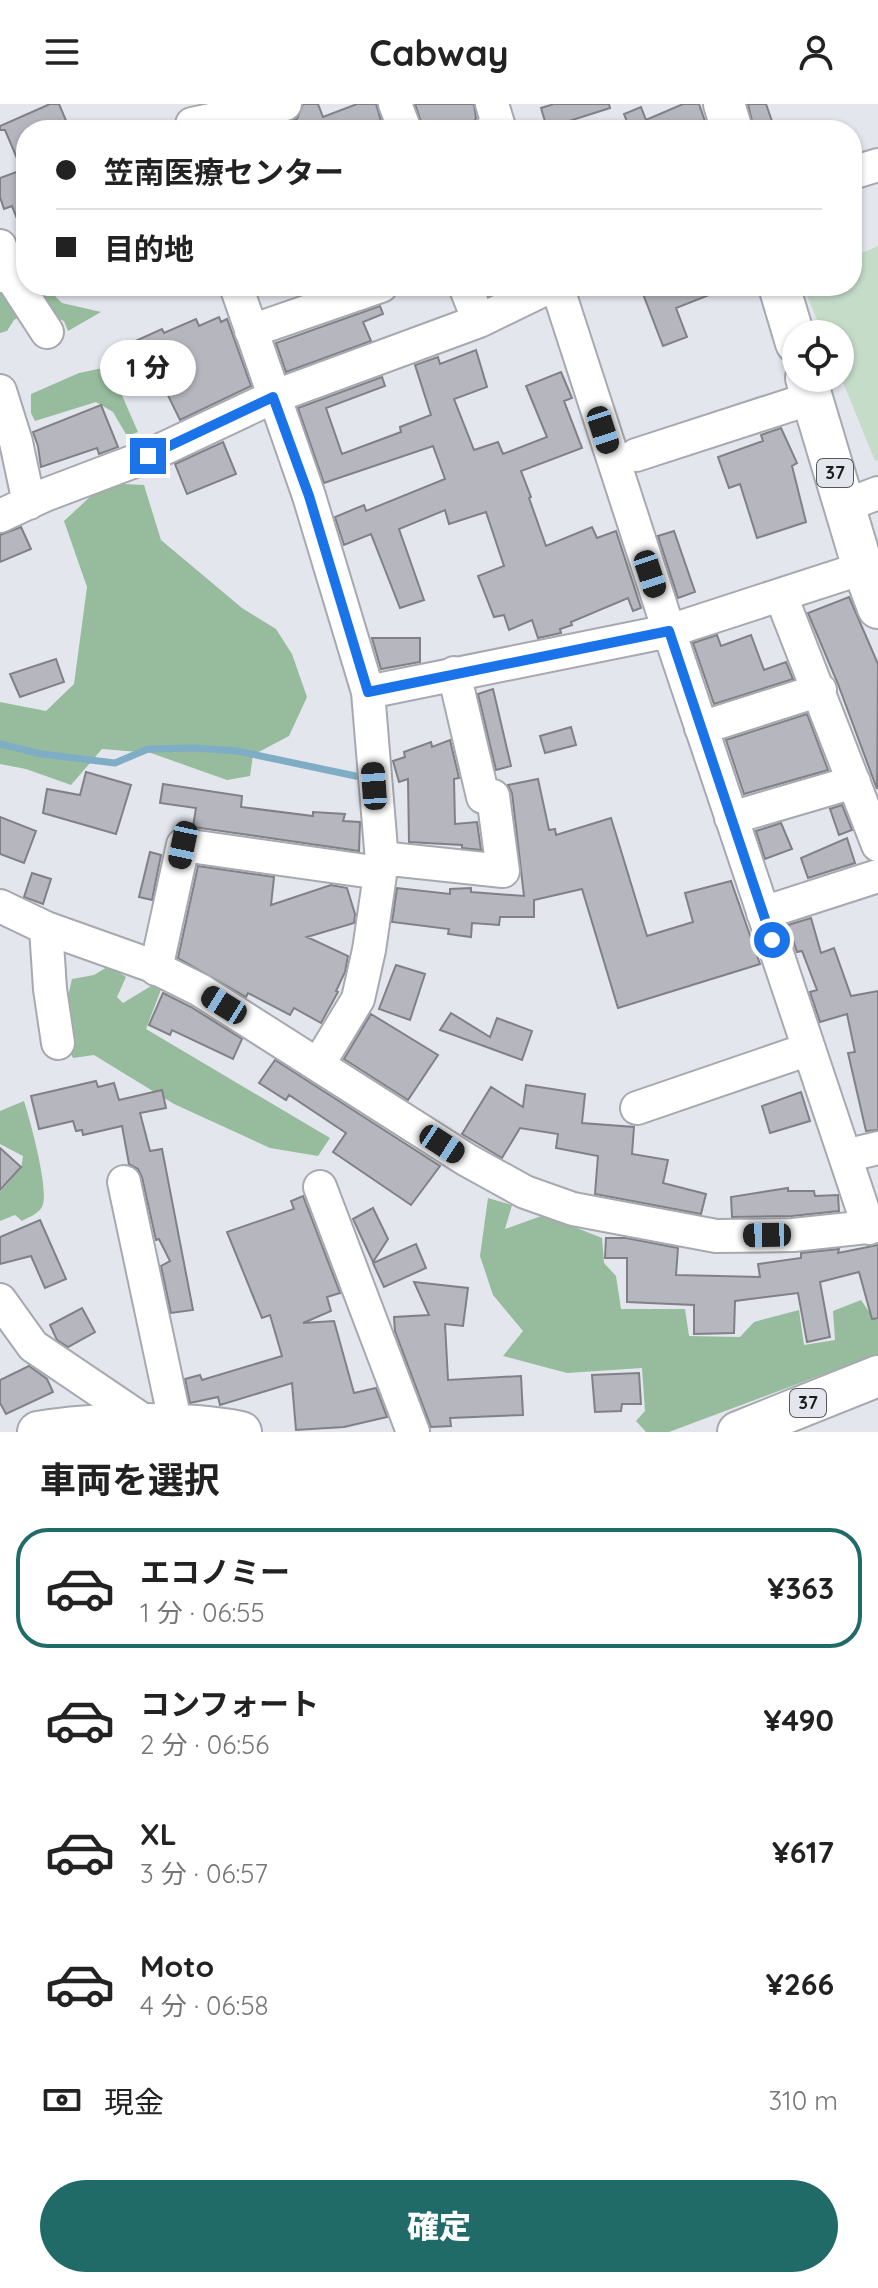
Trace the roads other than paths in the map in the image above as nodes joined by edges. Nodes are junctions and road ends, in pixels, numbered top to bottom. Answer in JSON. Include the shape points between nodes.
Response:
{"nodes":[{"id":1,"x":280,"y":111,"type":"edge"},
{"id":2,"x":190,"y":119,"type":"edge"},
{"id":3,"x":3,"y":265,"type":"edge"},
{"id":4,"x":16,"y":285,"type":"edge"},
{"id":5,"x":23,"y":296,"type":"edge"},
{"id":6,"x":241,"y":296,"type":"edge"},
{"id":7,"x":352,"y":296,"type":"edge"},
{"id":8,"x":469,"y":296,"type":"edge"},
{"id":9,"x":530,"y":296,"type":"edge"},
{"id":10,"x":560,"y":296,"type":"edge"},
{"id":11,"x":782,"y":296,"type":"edge"},
{"id":12,"x":789,"y":320,"type":"edge"},
{"id":13,"x":479,"y":321,"type":"junction"},
{"id":14,"x":251,"y":331,"type":"junction"},
{"id":15,"x":47,"y":332,"type":"dead end"},
{"id":16,"x":0,"y":391,"type":"edge"},
{"id":17,"x":799,"y":392,"type":"edge"},
{"id":18,"x":811,"y":392,"type":"edge"},
{"id":19,"x":273,"y":397,"type":"junction"},
{"id":20,"x":636,"y":455,"type":"dead end"},
{"id":21,"x":861,"y":499,"type":"edge"},
{"id":22,"x":29,"y":503,"type":"junction"},
{"id":23,"x":0,"y":516,"type":"edge"},
{"id":24,"x":863,"y":568,"type":"junction"},
{"id":25,"x":781,"y":596,"type":"junction"},
{"id":26,"x":878,"y":608,"type":"edge"},
{"id":27,"x":669,"y":631,"type":"junction"},
{"id":28,"x":454,"y":673,"type":"junction"},
{"id":29,"x":820,"y":690,"type":"junction"},
{"id":30,"x":368,"y":692,"type":"junction"},
{"id":31,"x":701,"y":728,"type":"junction"},
{"id":32,"x":854,"y":782,"type":"junction"},
{"id":33,"x":731,"y":818,"type":"junction"},
{"id":34,"x":878,"y":845,"type":"edge"},
{"id":35,"x":380,"y":866,"type":"junction"},
{"id":36,"x":878,"y":876,"type":"edge"},
{"id":37,"x":0,"y":906,"type":"edge"},
{"id":38,"x":763,"y":913,"type":"junction"},
{"id":39,"x":46,"y":928,"type":"junction"},
{"id":40,"x":156,"y":969,"type":"junction"},
{"id":41,"x":58,"y":1043,"type":"dead end"},
{"id":42,"x":809,"y":1049,"type":"junction"},
{"id":43,"x":318,"y":1065,"type":"junction"},
{"id":44,"x":637,"y":1108,"type":"dead end"},
{"id":45,"x":878,"y":1148,"type":"edge"},
{"id":46,"x":845,"y":1156,"type":"junction"},
{"id":47,"x":124,"y":1182,"type":"dead end"},
{"id":48,"x":320,"y":1187,"type":"dead end"},
{"id":49,"x":874,"y":1227,"type":"edge"},
{"id":50,"x":0,"y":1300,"type":"edge"},
{"id":51,"x":878,"y":1376,"type":"edge"},
{"id":52,"x":163,"y":1426,"type":"junction"},
{"id":53,"x":38,"y":1432,"type":"edge"},
{"id":54,"x":241,"y":1432,"type":"edge"},
{"id":55,"x":413,"y":1432,"type":"edge"},
{"id":56,"x":738,"y":1432,"type":"edge"}],
"edges":[{"from":1,"to":2,"type":"street"},
{"from":3,"to":4,"type":"street"},
{"from":5,"to":15,"type":"street"},
{"from":6,"to":14,"type":"street"},
{"from":7,"to":14,"type":"street"},
{"from":8,"to":13,"type":"street"},
{"from":9,"to":13,"type":"street"},
{"from":10,"to":27,"type":"street"},
{"from":11,"to":12,"type":"main road"},
{"from":13,"to":19,"type":"street"},
{"from":14,"to":19,"type":"street"},
{"from":16,"to":22,"type":"street"},
{"from":17,"to":20,"type":"street"},
{"from":18,"to":21,"type":"main road","number":"37"},
{"from":19,"to":22,"type":"street","via":[[148,456]]},
{"from":19,"to":30,"type":"street"},
{"from":21,"to":24,"type":"main road","number":"37"},
{"from":22,"to":23,"type":"street"},
{"from":24,"to":25,"type":"street"},
{"from":24,"to":26,"type":"main road","number":"37"},
{"from":25,"to":27,"type":"street"},
{"from":25,"to":29,"type":"street"},
{"from":27,"to":28,"type":"street"},
{"from":27,"to":31,"type":"street"},
{"from":28,"to":30,"type":"street"},
{"from":28,"to":35,"type":"street","via":[[483,797],[493,796],[503,871]]},
{"from":29,"to":31,"type":"street"},
{"from":29,"to":32,"type":"street"},
{"from":30,"to":35,"type":"street"},
{"from":31,"to":33,"type":"street"},
{"from":32,"to":33,"type":"street"},
{"from":32,"to":34,"type":"street"},
{"from":33,"to":38,"type":"street"},
{"from":35,"to":40,"type":"street","via":[[183,845]]},
{"from":35,"to":43,"type":"street","via":[[358,999]]},
{"from":36,"to":38,"type":"street"},
{"from":37,"to":39,"type":"street"},
{"from":38,"to":42,"type":"street"},
{"from":39,"to":40,"type":"street"},
{"from":39,"to":41,"type":"street"},
{"from":40,"to":43,"type":"street","via":[[200,990]]},
{"from":42,"to":44,"type":"street"},
{"from":42,"to":46,"type":"street"},
{"from":43,"to":49,"type":"street","via":[[467,1160],[525,1192],[573,1209],[716,1236]]},
{"from":45,"to":46,"type":"street"},
{"from":46,"to":49,"type":"street"},
{"from":47,"to":52,"type":"street"},
{"from":48,"to":55,"type":"street"},
{"from":50,"to":52,"type":"street","via":[[33,1346]]},
{"from":51,"to":56,"type":"main road","number":"37"},
{"from":52,"to":53,"type":"main road","via":[[69,1426]]},
{"from":52,"to":54,"type":"main road"}]}
